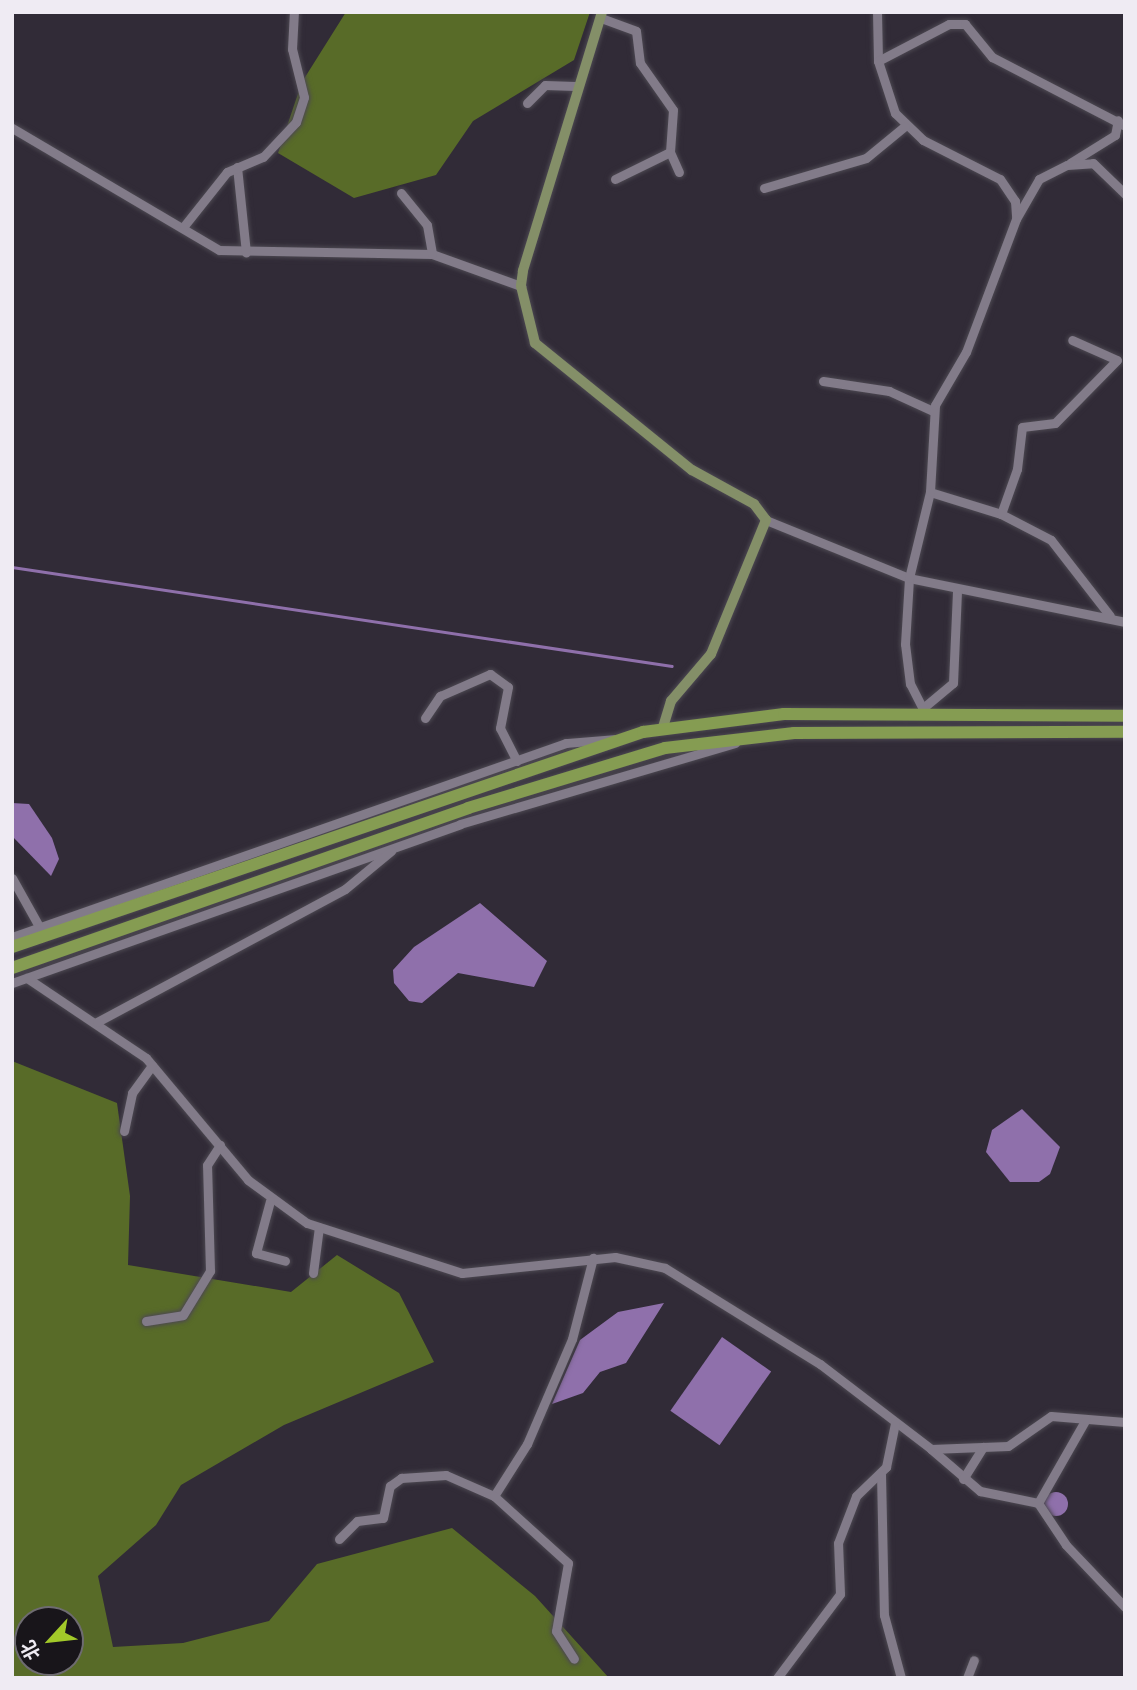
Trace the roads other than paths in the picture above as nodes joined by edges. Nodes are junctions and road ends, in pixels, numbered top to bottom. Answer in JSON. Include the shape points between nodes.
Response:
{"nodes":[{"id":1,"x":294,"y":12,"type":"edge"},
{"id":2,"x":877,"y":12,"type":"edge"},
{"id":3,"x":602,"y":15,"type":"edge"},
{"id":4,"x":878,"y":61,"type":"junction"},
{"id":5,"x":575,"y":86,"type":"junction"},
{"id":6,"x":527,"y":103,"type":"dead end"},
{"id":7,"x":1121,"y":123,"type":"edge"},
{"id":8,"x":905,"y":126,"type":"junction"},
{"id":9,"x":12,"y":128,"type":"edge"},
{"id":10,"x":670,"y":152,"type":"junction"},
{"id":11,"x":1067,"y":166,"type":"junction"},
{"id":12,"x":237,"y":167,"type":"junction"},
{"id":13,"x":679,"y":172,"type":"dead end"},
{"id":14,"x":615,"y":179,"type":"dead end"},
{"id":15,"x":764,"y":188,"type":"dead end"},
{"id":16,"x":401,"y":192,"type":"dead end"},
{"id":17,"x":1125,"y":194,"type":"edge"},
{"id":18,"x":1016,"y":219,"type":"junction"},
{"id":19,"x":184,"y":226,"type":"junction"},
{"id":20,"x":246,"y":253,"type":"junction"},
{"id":21,"x":432,"y":254,"type":"junction"},
{"id":22,"x":521,"y":286,"type":"junction"},
{"id":23,"x":1072,"y":340,"type":"dead end"},
{"id":24,"x":823,"y":381,"type":"dead end"},
{"id":25,"x":933,"y":411,"type":"junction"},
{"id":26,"x":930,"y":492,"type":"junction"},
{"id":27,"x":1001,"y":513,"type":"junction"},
{"id":28,"x":766,"y":520,"type":"junction"},
{"id":29,"x":909,"y":578,"type":"junction"},
{"id":30,"x":957,"y":590,"type":"junction"},
{"id":31,"x":1111,"y":616,"type":"junction"},
{"id":32,"x":1125,"y":622,"type":"edge"},
{"id":33,"x":925,"y":712,"type":"junction"},
{"id":34,"x":1125,"y":716,"type":"edge"},
{"id":35,"x":425,"y":718,"type":"dead end"},
{"id":36,"x":663,"y":728,"type":"junction"},
{"id":37,"x":1125,"y":732,"type":"edge"},
{"id":38,"x":750,"y":736,"type":"junction"},
{"id":39,"x":616,"y":739,"type":"junction"},
{"id":40,"x":517,"y":761,"type":"junction"},
{"id":41,"x":395,"y":848,"type":"junction"},
{"id":42,"x":12,"y":878,"type":"edge"},
{"id":43,"x":40,"y":928,"type":"junction"},
{"id":44,"x":12,"y":937,"type":"edge"},
{"id":45,"x":12,"y":947,"type":"edge"},
{"id":46,"x":12,"y":968,"type":"edge"},
{"id":47,"x":27,"y":978,"type":"junction"},
{"id":48,"x":12,"y":983,"type":"edge"},
{"id":49,"x":97,"y":1022,"type":"junction"},
{"id":50,"x":152,"y":1065,"type":"junction"},
{"id":51,"x":124,"y":1131,"type":"dead end"},
{"id":52,"x":220,"y":1145,"type":"junction"},
{"id":53,"x":271,"y":1201,"type":"junction"},
{"id":54,"x":319,"y":1227,"type":"junction"},
{"id":55,"x":593,"y":1258,"type":"junction"},
{"id":56,"x":285,"y":1261,"type":"dead end"},
{"id":57,"x":313,"y":1273,"type":"dead end"},
{"id":58,"x":146,"y":1321,"type":"dead end"},
{"id":59,"x":1086,"y":1419,"type":"junction"},
{"id":60,"x":1125,"y":1422,"type":"edge"},
{"id":61,"x":895,"y":1423,"type":"junction"},
{"id":62,"x":983,"y":1447,"type":"junction"},
{"id":63,"x":931,"y":1449,"type":"junction"},
{"id":64,"x":881,"y":1474,"type":"junction"},
{"id":65,"x":963,"y":1479,"type":"junction"},
{"id":66,"x":494,"y":1496,"type":"junction"},
{"id":67,"x":1038,"y":1503,"type":"junction"},
{"id":68,"x":339,"y":1539,"type":"dead end"},
{"id":69,"x":1125,"y":1607,"type":"edge"},
{"id":70,"x":573,"y":1659,"type":"dead end"},
{"id":71,"x":974,"y":1660,"type":"dead end"},
{"id":72,"x":777,"y":1678,"type":"edge"},
{"id":73,"x":901,"y":1678,"type":"edge"},
{"id":74,"x":967,"y":1678,"type":"edge"}],
"edges":[{"from":1,"to":12,"type":"street","via":[[292,49],[302,108],[269,152]]},
{"from":2,"to":4,"type":"street"},
{"from":3,"to":5,"type":"main road"},
{"from":3,"to":10,"type":"street","via":[[636,31],[640,63],[673,110]]},
{"from":4,"to":7,"type":"street","via":[[959,22],[992,57]]},
{"from":4,"to":8,"type":"street","via":[[888,98]]},
{"from":5,"to":6,"type":"street","via":[[545,85]]},
{"from":5,"to":22,"type":"main road","via":[[566,145]]},
{"from":7,"to":11,"type":"street","via":[[1112,138]]},
{"from":8,"to":15,"type":"street","via":[[866,158]]},
{"from":8,"to":18,"type":"street","via":[[1000,179],[1015,201]]},
{"from":9,"to":19,"type":"street"},
{"from":10,"to":13,"type":"street"},
{"from":10,"to":14,"type":"street"},
{"from":11,"to":17,"type":"street","via":[[1100,166]]},
{"from":11,"to":18,"type":"street","via":[[1039,179]]},
{"from":12,"to":19,"type":"street","via":[[208,191]]},
{"from":12,"to":20,"type":"street"},
{"from":16,"to":21,"type":"street","via":[[427,225]]},
{"from":18,"to":25,"type":"street","via":[[966,352]]},
{"from":19,"to":20,"type":"street","via":[[210,246]]},
{"from":20,"to":21,"type":"street"},
{"from":21,"to":22,"type":"street"},
{"from":22,"to":28,"type":"main road","via":[[544,355],[692,470],[754,504]]},
{"from":23,"to":27,"type":"street","via":[[1117,360],[1055,423],[1022,427],[1017,469]]},
{"from":24,"to":25,"type":"street","via":[[889,391]]},
{"from":25,"to":26,"type":"street"},
{"from":26,"to":27,"type":"street"},
{"from":26,"to":29,"type":"street"},
{"from":27,"to":31,"type":"street","via":[[1063,550]]},
{"from":28,"to":29,"type":"street"},
{"from":28,"to":36,"type":"main road","via":[[711,654],[671,701]]},
{"from":29,"to":30,"type":"street"},
{"from":29,"to":33,"type":"street","via":[[906,663]]},
{"from":30,"to":31,"type":"street"},
{"from":30,"to":33,"type":"street","via":[[953,683]]},
{"from":31,"to":32,"type":"street"},
{"from":33,"to":34,"type":"highway"},
{"from":33,"to":36,"type":"highway","via":[[784,714]]},
{"from":35,"to":40,"type":"street","via":[[440,696],[490,674],[508,687],[500,728]]},
{"from":36,"to":39,"type":"highway"},
{"from":37,"to":38,"type":"highway"},
{"from":38,"to":41,"type":"street"},
{"from":38,"to":46,"type":"highway","via":[[611,762]]},
{"from":39,"to":40,"type":"street","via":[[578,740]]},
{"from":39,"to":45,"type":"highway"},
{"from":40,"to":43,"type":"street"},
{"from":41,"to":47,"type":"street"},
{"from":41,"to":49,"type":"street","via":[[345,888]]},
{"from":42,"to":43,"type":"street"},
{"from":43,"to":44,"type":"street"},
{"from":47,"to":48,"type":"street"},
{"from":47,"to":49,"type":"street"},
{"from":49,"to":50,"type":"street"},
{"from":50,"to":51,"type":"street","via":[[132,1093]]},
{"from":50,"to":52,"type":"street"},
{"from":52,"to":53,"type":"street"},
{"from":52,"to":58,"type":"street","via":[[207,1165],[210,1270],[183,1315]]},
{"from":53,"to":54,"type":"street"},
{"from":53,"to":56,"type":"street","via":[[256,1253]]},
{"from":54,"to":55,"type":"street","via":[[462,1273]]},
{"from":54,"to":57,"type":"street"},
{"from":55,"to":61,"type":"street","via":[[643,1261],[696,1283],[820,1364]]},
{"from":55,"to":66,"type":"street","via":[[572,1339],[527,1444]]},
{"from":59,"to":60,"type":"street"},
{"from":59,"to":62,"type":"street","via":[[1044,1418],[1008,1446]]},
{"from":59,"to":67,"type":"street"},
{"from":61,"to":63,"type":"street"},
{"from":61,"to":64,"type":"street"},
{"from":62,"to":63,"type":"street"},
{"from":62,"to":65,"type":"street"},
{"from":63,"to":65,"type":"street"},
{"from":64,"to":72,"type":"street","via":[[856,1496],[838,1543],[840,1594]]},
{"from":64,"to":73,"type":"street","via":[[884,1615]]},
{"from":65,"to":67,"type":"street","via":[[980,1491]]},
{"from":66,"to":68,"type":"street","via":[[446,1475],[401,1478],[390,1486],[383,1518],[356,1521]]},
{"from":66,"to":70,"type":"street","via":[[568,1563],[556,1631]]},
{"from":67,"to":69,"type":"street","via":[[1066,1545]]},
{"from":71,"to":74,"type":"street"}]}
